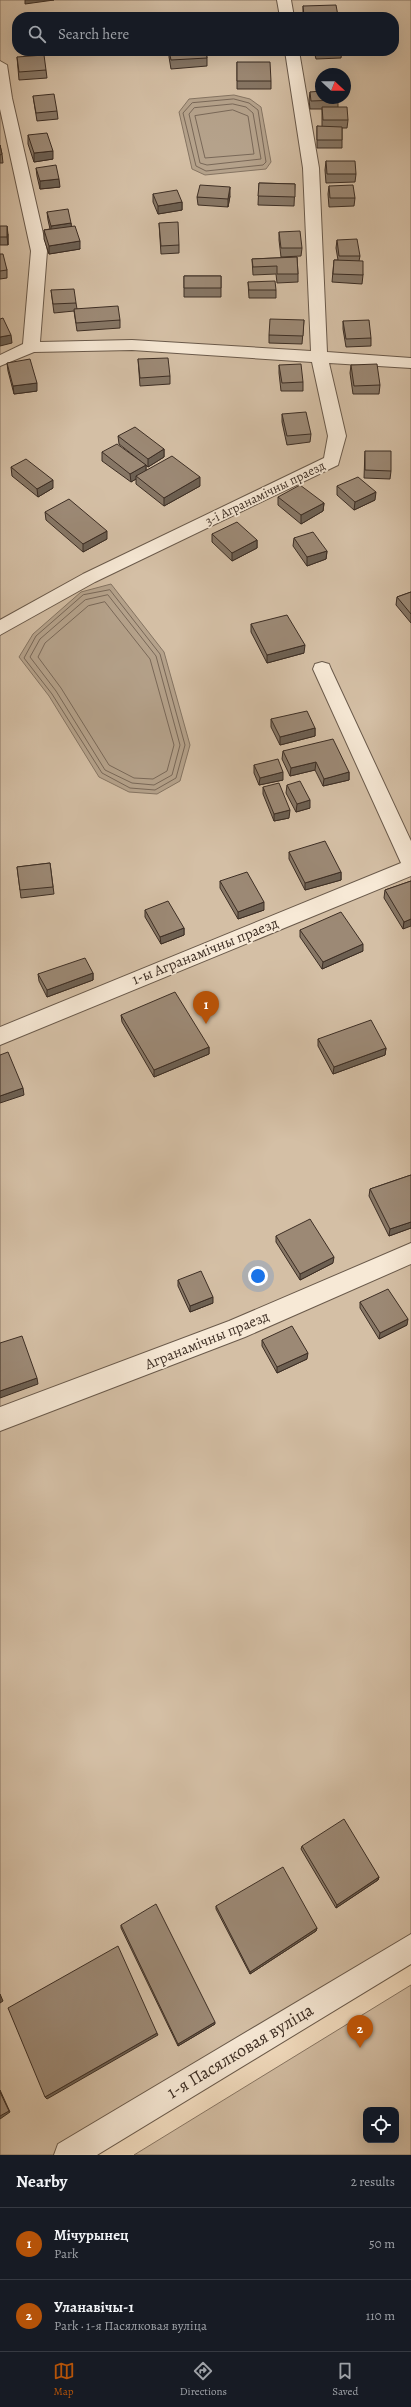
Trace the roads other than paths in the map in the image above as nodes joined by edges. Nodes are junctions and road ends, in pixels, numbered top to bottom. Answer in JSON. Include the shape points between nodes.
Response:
{"nodes":[{"id":1,"x":284,"y":0,"type":"edge"},
{"id":2,"x":285,"y":12,"type":"edge"},
{"id":3,"x":293,"y":56,"type":"edge"},
{"id":4,"x":0,"y":64,"type":"edge"},
{"id":5,"x":31,"y":347,"type":"junction"},
{"id":6,"x":319,"y":356,"type":"junction"},
{"id":7,"x":0,"y":361,"type":"edge"},
{"id":8,"x":411,"y":363,"type":"edge"},
{"id":9,"x":0,"y":628,"type":"edge"},
{"id":10,"x":322,"y":669,"type":"dead end"},
{"id":11,"x":411,"y":863,"type":"edge"},
{"id":12,"x":411,"y":867,"type":"edge"},
{"id":13,"x":0,"y":1036,"type":"edge"},
{"id":14,"x":411,"y":1253,"type":"edge"},
{"id":15,"x":0,"y":1419,"type":"edge"},
{"id":16,"x":411,"y":1948,"type":"edge"},
{"id":17,"x":69,"y":2155,"type":"edge"}],
"edges":[{"from":1,"to":2,"type":"street"},
{"from":3,"to":6,"type":"street","name":"3-і Агранамічны праезд","via":[[311,168]]},
{"from":4,"to":5,"type":"street","via":[[5,98],[39,251]]},
{"from":5,"to":6,"type":"street","via":[[132,344]]},
{"from":5,"to":7,"type":"street"},
{"from":6,"to":8,"type":"street"},
{"from":6,"to":9,"type":"street","name":"3-і Агранамічны праезд","via":[[337,436],[332,461],[89,578]]},
{"from":10,"to":11,"type":"street"},
{"from":12,"to":13,"type":"street","name":"1-ы Агранамічны праезд"},
{"from":14,"to":15,"type":"street","name":"Агранамічны праезд","via":[[237,1329]]},
{"from":16,"to":17,"type":"street","name":"1-я Пасялковая вуліца"}]}
